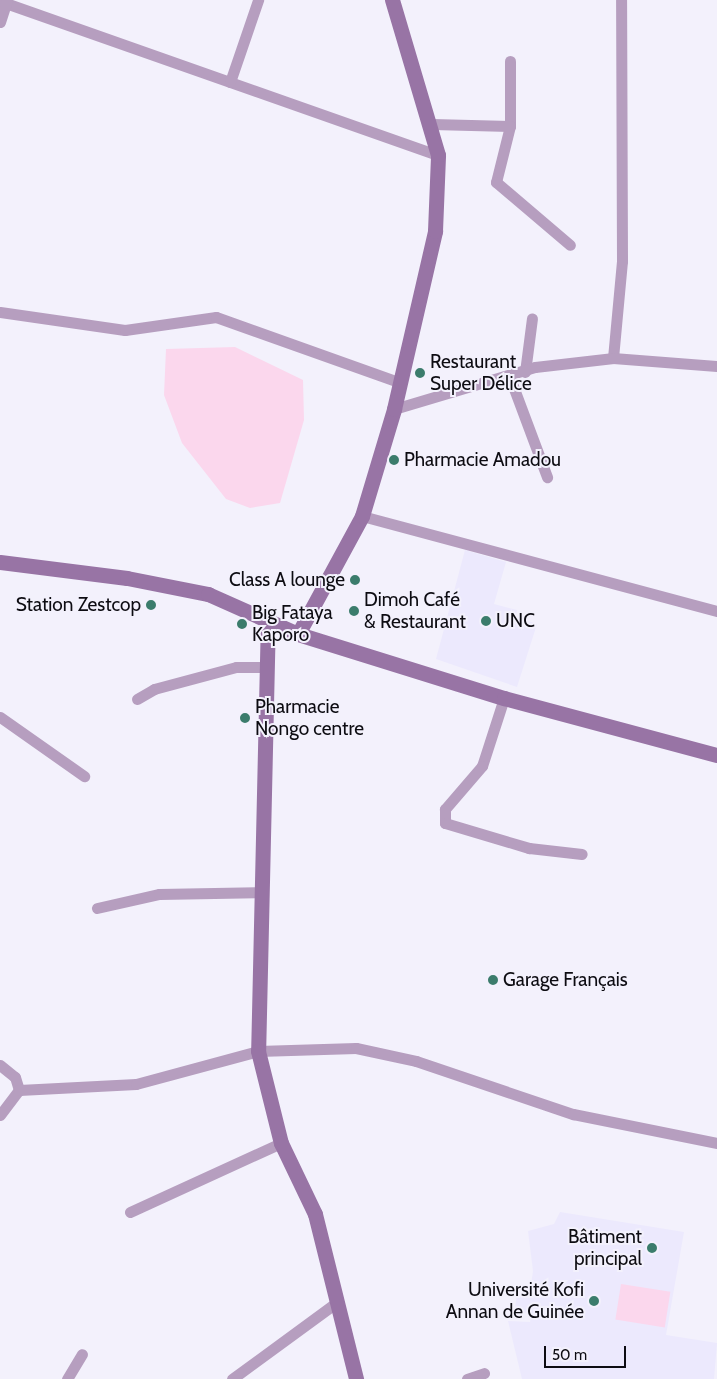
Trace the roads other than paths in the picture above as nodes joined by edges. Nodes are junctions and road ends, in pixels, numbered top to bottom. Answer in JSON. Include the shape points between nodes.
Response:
{"nodes":[{"id":1,"x":258,"y":0,"type":"edge"},
{"id":2,"x":392,"y":0,"type":"edge"},
{"id":3,"x":621,"y":0,"type":"edge"},
{"id":4,"x":4,"y":1,"type":"edge"},
{"id":5,"x":0,"y":22,"type":"edge"},
{"id":6,"x":510,"y":61,"type":"dead end"},
{"id":7,"x":230,"y":82,"type":"junction"},
{"id":8,"x":432,"y":124,"type":"junction"},
{"id":9,"x":510,"y":126,"type":"junction"},
{"id":10,"x":438,"y":156,"type":"junction"},
{"id":11,"x":570,"y":245,"type":"dead end"},
{"id":12,"x":0,"y":312,"type":"edge"},
{"id":13,"x":532,"y":318,"type":"dead end"},
{"id":14,"x":613,"y":358,"type":"junction"},
{"id":15,"x":717,"y":366,"type":"edge"},
{"id":16,"x":525,"y":372,"type":"junction"},
{"id":17,"x":510,"y":378,"type":"junction"},
{"id":18,"x":399,"y":382,"type":"junction"},
{"id":19,"x":394,"y":409,"type":"junction"},
{"id":20,"x":547,"y":477,"type":"dead end"},
{"id":21,"x":362,"y":516,"type":"junction"},
{"id":22,"x":0,"y":562,"type":"edge"},
{"id":23,"x":717,"y":611,"type":"edge"},
{"id":24,"x":268,"y":617,"type":"junction"},
{"id":25,"x":298,"y":634,"type":"junction"},
{"id":26,"x":265,"y":667,"type":"junction"},
{"id":27,"x":504,"y":698,"type":"junction"},
{"id":28,"x":137,"y":699,"type":"dead end"},
{"id":29,"x":0,"y":717,"type":"edge"},
{"id":30,"x":717,"y":755,"type":"edge"},
{"id":31,"x":84,"y":776,"type":"dead end"},
{"id":32,"x":582,"y":854,"type":"dead end"},
{"id":33,"x":263,"y":892,"type":"junction"},
{"id":34,"x":97,"y":908,"type":"dead end"},
{"id":35,"x":258,"y":1051,"type":"junction"},
{"id":36,"x":0,"y":1064,"type":"edge"},
{"id":37,"x":19,"y":1090,"type":"junction"},
{"id":38,"x":0,"y":1114,"type":"edge"},
{"id":39,"x":281,"y":1143,"type":"junction"},
{"id":40,"x":717,"y":1143,"type":"edge"},
{"id":41,"x":130,"y":1212,"type":"dead end"},
{"id":42,"x":336,"y":1303,"type":"junction"},
{"id":43,"x":82,"y":1354,"type":"dead end"},
{"id":44,"x":484,"y":1373,"type":"dead end"},
{"id":45,"x":67,"y":1379,"type":"edge"},
{"id":46,"x":232,"y":1379,"type":"edge"},
{"id":47,"x":356,"y":1379,"type":"edge"},
{"id":48,"x":467,"y":1379,"type":"edge"}],
"edges":[{"from":1,"to":7,"type":"street"},
{"from":2,"to":8,"type":"street"},
{"from":3,"to":14,"type":"street","via":[[622,261]]},
{"from":4,"to":5,"type":"street"},
{"from":4,"to":7,"type":"street"},
{"from":6,"to":9,"type":"street"},
{"from":7,"to":10,"type":"street"},
{"from":8,"to":9,"type":"street"},
{"from":8,"to":10,"type":"street"},
{"from":9,"to":11,"type":"street","via":[[496,182]]},
{"from":10,"to":18,"type":"street","via":[[435,231]]},
{"from":12,"to":18,"type":"street","via":[[125,330],[216,317]]},
{"from":13,"to":16,"type":"street"},
{"from":14,"to":15,"type":"street"},
{"from":14,"to":16,"type":"street"},
{"from":16,"to":17,"type":"street"},
{"from":17,"to":19,"type":"street"},
{"from":17,"to":20,"type":"street"},
{"from":18,"to":19,"type":"street"},
{"from":19,"to":21,"type":"street"},
{"from":21,"to":23,"type":"street"},
{"from":21,"to":25,"type":"street"},
{"from":22,"to":24,"type":"street","via":[[175,587],[208,594]]},
{"from":24,"to":25,"type":"street"},
{"from":24,"to":26,"type":"street"},
{"from":25,"to":27,"type":"street"},
{"from":26,"to":28,"type":"street","via":[[236,667],[154,689]]},
{"from":26,"to":33,"type":"street"},
{"from":27,"to":30,"type":"street"},
{"from":27,"to":32,"type":"street","via":[[482,766],[445,809],[445,823],[529,848]]},
{"from":29,"to":31,"type":"street"},
{"from":33,"to":34,"type":"street","via":[[159,894]]},
{"from":33,"to":35,"type":"street"},
{"from":35,"to":37,"type":"street","via":[[136,1084]]},
{"from":35,"to":39,"type":"street"},
{"from":35,"to":40,"type":"street","via":[[356,1048],[416,1061],[573,1114]]},
{"from":36,"to":37,"type":"street","via":[[15,1077]]},
{"from":37,"to":38,"type":"street"},
{"from":39,"to":41,"type":"street"},
{"from":39,"to":42,"type":"street","via":[[315,1214]]},
{"from":42,"to":46,"type":"street"},
{"from":42,"to":47,"type":"street"},
{"from":43,"to":45,"type":"street"},
{"from":44,"to":48,"type":"street"}]}
